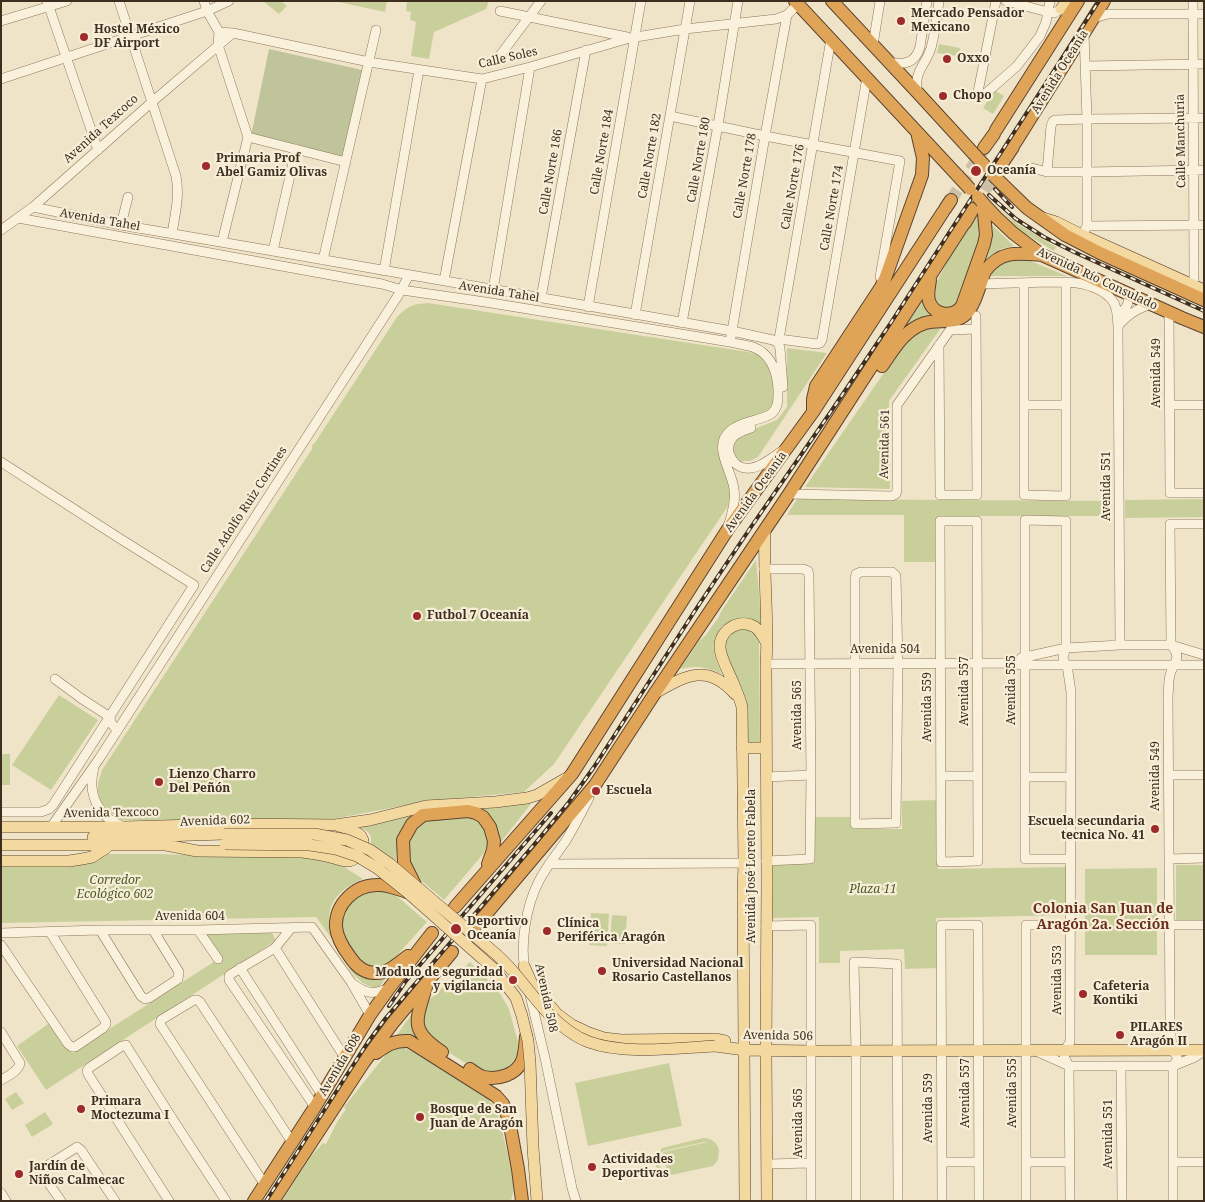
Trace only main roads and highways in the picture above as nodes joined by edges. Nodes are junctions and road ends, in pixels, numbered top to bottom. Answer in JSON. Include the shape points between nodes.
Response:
{"nodes":[{"id":1,"x":832,"y":1,"type":"edge"},
{"id":2,"x":1078,"y":1,"type":"edge"},
{"id":3,"x":1104,"y":1,"type":"edge"},
{"id":4,"x":796,"y":3,"type":"edge"},
{"id":5,"x":917,"y":132,"type":"junction"},
{"id":6,"x":979,"y":150,"type":"junction"},
{"id":7,"x":994,"y":171,"type":"junction"},
{"id":8,"x":977,"y":200,"type":"junction"},
{"id":9,"x":946,"y":207,"type":"tunnel mouth"},
{"id":10,"x":1037,"y":216,"type":"junction"},
{"id":11,"x":1042,"y":254,"type":"junction"},
{"id":12,"x":932,"y":274,"type":"junction"},
{"id":13,"x":1204,"y":290,"type":"edge"},
{"id":14,"x":1204,"y":300,"type":"edge"},
{"id":15,"x":1204,"y":327,"type":"edge"},
{"id":16,"x":846,"y":405,"type":"junction"},
{"id":17,"x":813,"y":412,"type":"junction"},
{"id":18,"x":765,"y":530,"type":"junction"},
{"id":19,"x":767,"y":644,"type":"junction"},
{"id":20,"x":655,"y":693,"type":"junction"},
{"id":21,"x":742,"y":707,"type":"junction"},
{"id":22,"x":742,"y":748,"type":"junction"},
{"id":23,"x":766,"y":748,"type":"junction"},
{"id":24,"x":572,"y":774,"type":"junction"},
{"id":25,"x":181,"y":825,"type":"junction"},
{"id":26,"x":334,"y":825,"type":"junction"},
{"id":27,"x":1,"y":828,"type":"edge"},
{"id":28,"x":211,"y":833,"type":"junction"},
{"id":29,"x":224,"y":839,"type":"junction"},
{"id":30,"x":164,"y":840,"type":"junction"},
{"id":31,"x":2,"y":843,"type":"edge"},
{"id":32,"x":112,"y":847,"type":"junction"},
{"id":33,"x":1,"y":861,"type":"edge"},
{"id":34,"x":481,"y":877,"type":"junction"},
{"id":35,"x":411,"y":888,"type":"junction"},
{"id":36,"x":455,"y":907,"type":"dead end"},
{"id":37,"x":476,"y":924,"type":"dead end"},
{"id":38,"x":432,"y":934,"type":"dead end"},
{"id":39,"x":420,"y":947,"type":"junction"},
{"id":40,"x":452,"y":952,"type":"dead end"},
{"id":41,"x":755,"y":960,"type":"junction"},
{"id":42,"x":524,"y":966,"type":"road end"},
{"id":43,"x":429,"y":980,"type":"junction"},
{"id":44,"x":526,"y":1032,"type":"junction"},
{"id":45,"x":745,"y":1050,"type":"junction"},
{"id":46,"x":766,"y":1050,"type":"junction"},
{"id":47,"x":1204,"y":1051,"type":"edge"},
{"id":48,"x":364,"y":1062,"type":"junction"},
{"id":49,"x":766,"y":1132,"type":"junction"},
{"id":50,"x":744,"y":1133,"type":"junction"},
{"id":51,"x":254,"y":1201,"type":"edge"},
{"id":52,"x":273,"y":1201,"type":"edge"},
{"id":53,"x":522,"y":1201,"type":"edge"},
{"id":54,"x":537,"y":1201,"type":"edge"},
{"id":55,"x":745,"y":1201,"type":"edge"},
{"id":56,"x":767,"y":1201,"type":"edge"}],
"edges":[{"from":1,"to":6,"type":"highway","via":[[918,93]]},
{"from":2,"to":6,"type":"highway","name":"Avenida Oceanía","via":[[995,132]]},
{"from":3,"to":7,"type":"highway","name":"Avenida Oceanía","via":[[1014,145]]},
{"from":4,"to":5,"type":"highway","name":"Avenida Río Consulado"},
{"from":5,"to":8,"type":"highway","name":"Avenida Río Consulado","bridge":true},
{"from":5,"to":17,"type":"highway","via":[[923,158],[922,175],[885,279],[816,386]]},
{"from":6,"to":7,"type":"highway","bridge":true},
{"from":7,"to":10,"type":"highway","via":[[1018,200]]},
{"from":8,"to":11,"type":"highway","name":"Avenida Río Consulado","via":[[1020,240]]},
{"from":8,"to":12,"type":"highway"},
{"from":8,"to":12,"type":"highway","via":[[986,235],[962,306],[956,312],[944,314],[932,306],[928,296]]},
{"from":9,"to":17,"type":"highway","name":"Avenida Oceanía"},
{"from":10,"to":13,"type":"main road","via":[[1085,230]]},
{"from":10,"to":14,"type":"highway","via":[[1080,243]]},
{"from":11,"to":15,"type":"highway","name":"Avenida Río Consulado"},
{"from":11,"to":16,"type":"highway","via":[[1011,254],[992,262],[964,315],[953,320],[923,324],[908,332],[867,386]]},
{"from":12,"to":16,"type":"highway"},
{"from":16,"to":18,"type":"highway"},
{"from":17,"to":24,"type":"highway","name":"Avenida Oceanía","via":[[728,529]]},
{"from":18,"to":19,"type":"main road","name":"Avenida José Loreto Fabela"},
{"from":18,"to":20,"type":"highway"},
{"from":19,"to":21,"type":"main road","name":"Avenida José Loreto Fabela","via":[[762,634],[748,624],[732,626],[722,637],[720,652]]},
{"from":19,"to":23,"type":"main road","name":"Avenida José Loreto Fabela"},
{"from":20,"to":21,"type":"main road","via":[[677,680],[703,675],[726,685]]},
{"from":20,"to":37,"type":"highway","via":[[595,785]]},
{"from":21,"to":22,"type":"main road","name":"Avenida José Loreto Fabela"},
{"from":22,"to":23,"type":"main road"},
{"from":22,"to":41,"type":"main road","name":"Avenida José Loreto Fabela","via":[[744,864]]},
{"from":23,"to":41,"type":"main road","name":"Avenida José Loreto Fabela","via":[[766,926]]},
{"from":24,"to":26,"type":"main road","name":"Avenida Texcoco","via":[[527,798],[426,806]]},
{"from":24,"to":34,"type":"highway"},
{"from":25,"to":26,"type":"main road","name":"Avenida Texcoco"},
{"from":25,"to":27,"type":"main road","name":"Avenida Texcoco"},
{"from":25,"to":28,"type":"main road"},
{"from":25,"to":30,"type":"main road"},
{"from":26,"to":30,"type":"main road","via":[[360,835],[362,849],[355,858],[345,861],[302,852],[197,851]]},
{"from":28,"to":29,"type":"main road","name":"Avenida 602"},
{"from":28,"to":30,"type":"main road","name":"Avenida 602"},
{"from":29,"to":30,"type":"main road","name":"Avenida 602"},
{"from":29,"to":35,"type":"main road","name":"Avenida 602","bridge":true,"via":[[336,849],[357,856]]},
{"from":30,"to":31,"type":"main road","name":"Avenida 602"},
{"from":30,"to":32,"type":"main road","name":"Avenida 602"},
{"from":31,"to":32,"type":"main road","name":"Avenida 602","via":[[34,851]]},
{"from":32,"to":33,"type":"main road","via":[[82,859]]},
{"from":34,"to":35,"type":"highway","via":[[494,841],[483,817],[468,812],[423,815],[412,824],[403,840],[404,863]]},
{"from":34,"to":36,"type":"highway"},
{"from":35,"to":39,"type":"highway","via":[[378,884],[359,889],[343,902],[336,928],[344,949],[355,964],[368,972],[387,971]]},
{"from":35,"to":44,"type":"main road","bridge":true,"via":[[494,970],[516,998]]},
{"from":35,"to":45,"type":"main road","name":"Avenida 506","bridge":true,"via":[[507,963],[549,1014],[588,1042],[639,1050],[714,1046]]},
{"from":38,"to":39,"type":"highway","name":"Avenida 608"},
{"from":39,"to":51,"type":"highway","name":"Avenida 608","via":[[370,1015]]},
{"from":40,"to":43,"type":"highway","name":"Avenida 608"},
{"from":41,"to":45,"type":"main road","name":"Avenida José Loreto Fabela"},
{"from":41,"to":46,"type":"main road","name":"Avenida José Loreto Fabela"},
{"from":42,"to":45,"type":"main road","via":[[532,984],[557,1014],[589,1033],[621,1040],[724,1040]]},
{"from":43,"to":44,"type":"highway","bridge":true,"via":[[418,1012],[417,1026],[429,1043],[482,1077],[500,1078],[521,1064]]},
{"from":43,"to":48,"type":"highway","name":"Avenida 608"},
{"from":44,"to":54,"type":"main road","bridge":true},
{"from":45,"to":46,"type":"main road","name":"Avenida 506"},
{"from":45,"to":50,"type":"main road","name":"Avenida José Loreto Fabela"},
{"from":46,"to":47,"type":"main road","name":"Avenida 506"},
{"from":46,"to":49,"type":"main road","name":"Avenida José Loreto Fabela"},
{"from":48,"to":52,"type":"highway","name":"Avenida 608"},
{"from":48,"to":53,"type":"highway","via":[[387,1045],[409,1041],[496,1096],[509,1120]]},
{"from":49,"to":50,"type":"main road"},
{"from":49,"to":56,"type":"main road","name":"Avenida José Loreto Fabela"},
{"from":50,"to":55,"type":"main road","name":"Avenida José Loreto Fabela"}]}
